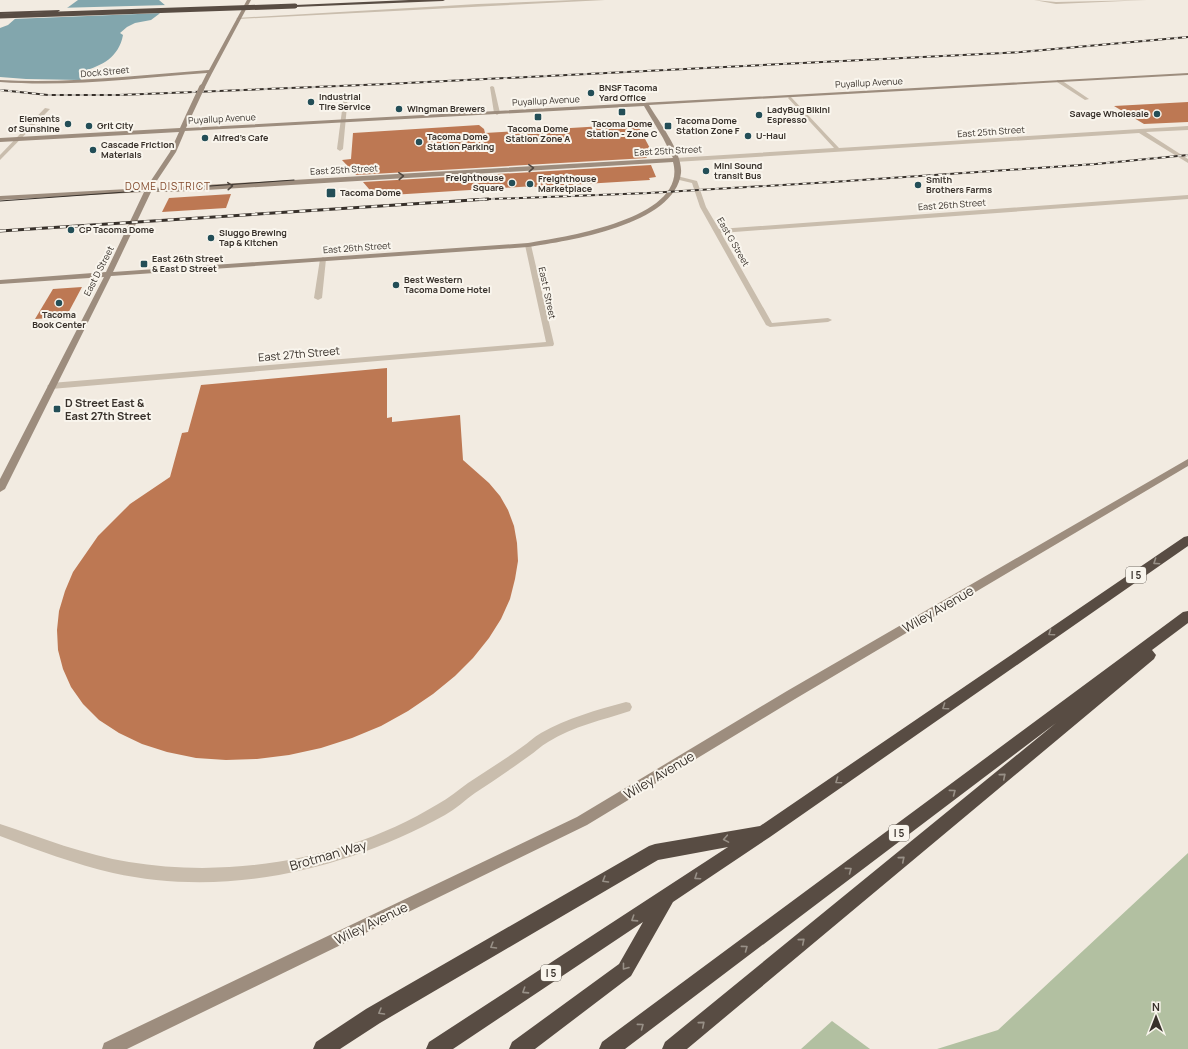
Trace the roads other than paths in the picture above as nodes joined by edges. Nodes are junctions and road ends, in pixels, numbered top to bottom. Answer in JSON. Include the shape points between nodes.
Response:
{"nodes":[{"id":1,"x":249,"y":0,"type":"edge"},
{"id":2,"x":370,"y":0,"type":"edge"},
{"id":3,"x":443,"y":0,"type":"edge"},
{"id":4,"x":603,"y":0,"type":"edge"},
{"id":5,"x":1036,"y":0,"type":"edge"},
{"id":6,"x":1145,"y":0,"type":"edge"},
{"id":7,"x":295,"y":4,"type":"junction"},
{"id":8,"x":0,"y":13,"type":"edge"},
{"id":9,"x":0,"y":16,"type":"edge"},
{"id":10,"x":238,"y":19,"type":"junction"},
{"id":11,"x":211,"y":71,"type":"junction"},
{"id":12,"x":1188,"y":74,"type":"edge"},
{"id":13,"x":0,"y":81,"type":"edge"},
{"id":14,"x":1059,"y":81,"type":"junction"},
{"id":15,"x":492,"y":87,"type":"dead end"},
{"id":16,"x":346,"y":95,"type":"dead end"},
{"id":17,"x":790,"y":97,"type":"junction"},
{"id":18,"x":1087,"y":99,"type":"dead end"},
{"id":19,"x":646,"y":105,"type":"junction"},
{"id":20,"x":47,"y":109,"type":"dead end"},
{"id":21,"x":496,"y":113,"type":"junction"},
{"id":22,"x":343,"y":121,"type":"junction"},
{"id":23,"x":1188,"y":128,"type":"edge"},
{"id":24,"x":182,"y":130,"type":"junction"},
{"id":25,"x":1140,"y":131,"type":"junction"},
{"id":26,"x":18,"y":139,"type":"junction"},
{"id":27,"x":0,"y":140,"type":"edge"},
{"id":28,"x":340,"y":149,"type":"dead end"},
{"id":29,"x":838,"y":150,"type":"junction"},
{"id":30,"x":0,"y":158,"type":"edge"},
{"id":31,"x":675,"y":160,"type":"junction"},
{"id":32,"x":1188,"y":161,"type":"edge"},
{"id":33,"x":676,"y":178,"type":"junction"},
{"id":34,"x":149,"y":190,"type":"junction"},
{"id":35,"x":1188,"y":197,"type":"edge"},
{"id":36,"x":0,"y":198,"type":"edge"},
{"id":37,"x":0,"y":204,"type":"edge"},
{"id":38,"x":717,"y":231,"type":"junction"},
{"id":39,"x":528,"y":245,"type":"junction"},
{"id":40,"x":323,"y":259,"type":"junction"},
{"id":41,"x":108,"y":275,"type":"junction"},
{"id":42,"x":0,"y":282,"type":"edge"},
{"id":43,"x":318,"y":298,"type":"dead end"},
{"id":44,"x":828,"y":320,"type":"dead end"},
{"id":45,"x":550,"y":344,"type":"joint"},
{"id":46,"x":51,"y":386,"type":"junction"},
{"id":47,"x":1188,"y":462,"type":"edge"},
{"id":48,"x":0,"y":489,"type":"edge"},
{"id":49,"x":1188,"y":540,"type":"edge"},
{"id":50,"x":1188,"y":616,"type":"edge"},
{"id":51,"x":1188,"y":623,"type":"edge"},
{"id":52,"x":626,"y":707,"type":"dead end"},
{"id":53,"x":0,"y":830,"type":"edge"},
{"id":54,"x":764,"y":832,"type":"junction"},
{"id":55,"x":666,"y":898,"type":"junction"},
{"id":56,"x":110,"y":1049,"type":"edge"},
{"id":57,"x":323,"y":1049,"type":"edge"},
{"id":58,"x":436,"y":1049,"type":"edge"},
{"id":59,"x":520,"y":1049,"type":"edge"},
{"id":60,"x":610,"y":1049,"type":"edge"},
{"id":61,"x":672,"y":1049,"type":"edge"}],
"edges":[{"from":1,"to":10,"type":"street","name":"East D Street"},
{"from":2,"to":7,"type":"highway"},
{"from":3,"to":7,"type":"highway"},
{"from":4,"to":10,"type":"street"},
{"from":5,"to":6,"type":"street","via":[[1056,3]]},
{"from":7,"to":8,"type":"highway","bridge":true},
{"from":7,"to":9,"type":"highway","bridge":true},
{"from":10,"to":11,"type":"street","name":"East D Street"},
{"from":11,"to":13,"type":"street","name":"Dock Street","via":[[87,82]]},
{"from":11,"to":24,"type":"street","name":"East D Street","bridge":true},
{"from":12,"to":14,"type":"street","name":"Puyallup Avenue"},
{"from":14,"to":17,"type":"street","name":"Puyallup Avenue"},
{"from":14,"to":18,"type":"street"},
{"from":15,"to":21,"type":"street"},
{"from":16,"to":22,"type":"street"},
{"from":17,"to":19,"type":"street","name":"Puyallup Avenue"},
{"from":17,"to":29,"type":"street"},
{"from":19,"to":21,"type":"street","name":"Puyallup Avenue"},
{"from":19,"to":31,"type":"street"},
{"from":20,"to":26,"type":"street"},
{"from":21,"to":22,"type":"street","name":"Puyallup Avenue"},
{"from":22,"to":24,"type":"street","name":"Puyallup Avenue"},
{"from":22,"to":28,"type":"street"},
{"from":23,"to":25,"type":"street","name":"East 25th Street"},
{"from":24,"to":26,"type":"street","name":"Puyallup Avenue"},
{"from":24,"to":34,"type":"street","name":"East D Street","via":[[173,152]]},
{"from":25,"to":29,"type":"street","name":"East 25th Street"},
{"from":25,"to":32,"type":"street"},
{"from":26,"to":27,"type":"street","name":"Puyallup Avenue"},
{"from":26,"to":30,"type":"street"},
{"from":29,"to":31,"type":"street","name":"East 25th Street"},
{"from":31,"to":33,"type":"street"},
{"from":34,"to":31,"type":"street","name":"East 25th Street","one_way":true},
{"from":33,"to":38,"type":"street","name":"East G Street","via":[[695,182],[703,207]]},
{"from":33,"to":39,"type":"street","name":"East 26th Street","via":[[668,194],[658,204],[636,217],[602,231]]},
{"from":34,"to":36,"type":"street","name":"East 25th Street"},
{"from":34,"to":37,"type":"street","name":"East 25th Street","via":[[129,195]]},
{"from":34,"to":41,"type":"street","name":"East D Street"},
{"from":35,"to":38,"type":"street","name":"East 26th Street"},
{"from":38,"to":44,"type":"street","name":"East G Street","via":[[770,324]]},
{"from":39,"to":40,"type":"street","name":"East 26th Street"},
{"from":39,"to":45,"type":"street","name":"East F Street"},
{"from":40,"to":41,"type":"street","name":"East 26th Street"},
{"from":40,"to":43,"type":"street"},
{"from":41,"to":42,"type":"street","name":"East 26th Street"},
{"from":41,"to":46,"type":"street","name":"East D Street"},
{"from":45,"to":46,"type":"street","name":"East 27th Street"},
{"from":46,"to":48,"type":"street","name":"East D Street"},
{"from":47,"to":56,"type":"street","name":"Wiley Avenue","via":[[582,821]]},
{"from":49,"to":54,"type":"highway","number":"I 5","one_way":true},
{"from":60,"to":50,"type":"highway","number":"I 5","one_way":true},
{"from":61,"to":51,"type":"highway","number":"I 5","one_way":true},
{"from":52,"to":53,"type":"street","name":"Brotman Way","via":[[578,722],[546,736],[442,809],[413,825],[376,842],[326,858],[278,869],[228,875],[156,874],[82,857]]},
{"from":54,"to":55,"type":"highway","number":"I 5","one_way":true},
{"from":54,"to":57,"type":"highway","one_way":true,"via":[[654,852],[373,1016]]},
{"from":55,"to":58,"type":"highway","number":"I 5","one_way":true},
{"from":55,"to":59,"type":"highway","number":"I 5","one_way":true,"via":[[625,970]]}]}
